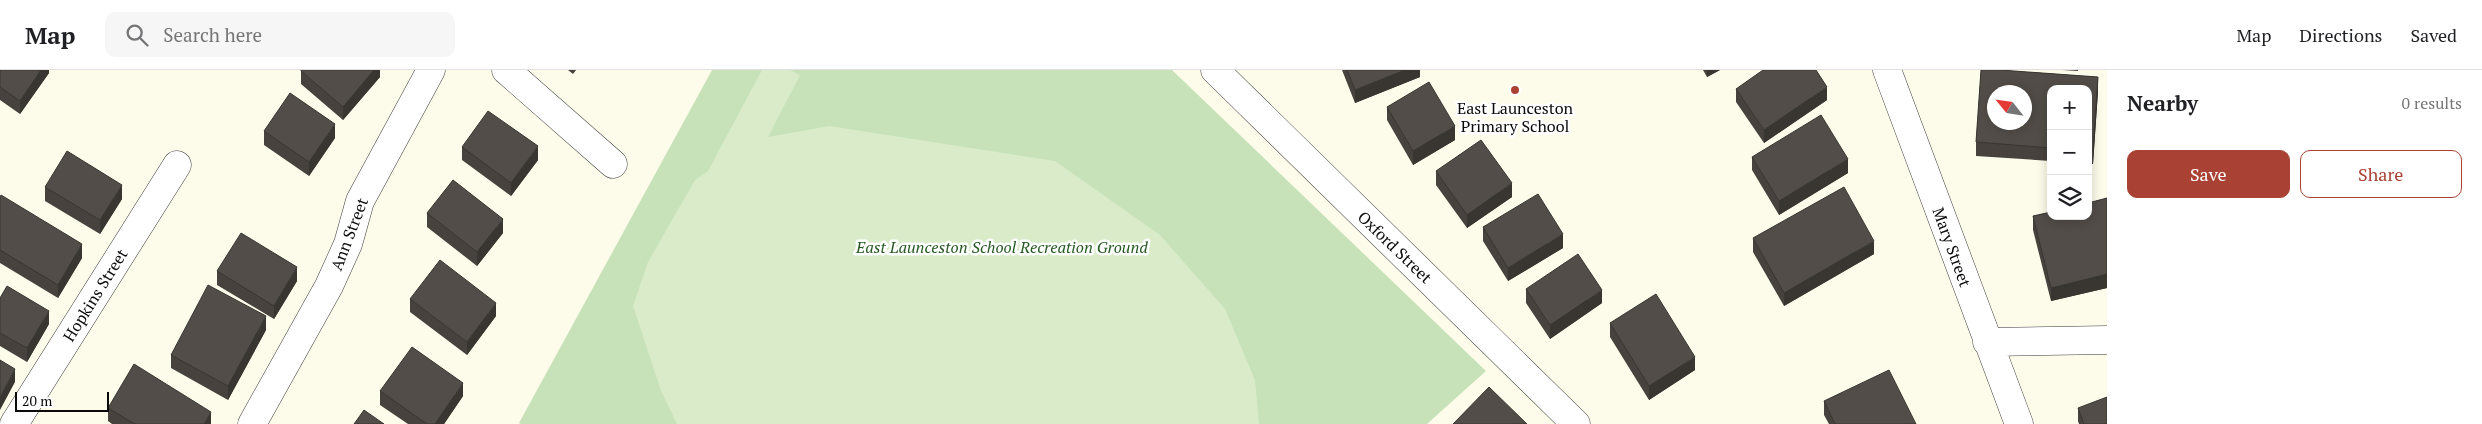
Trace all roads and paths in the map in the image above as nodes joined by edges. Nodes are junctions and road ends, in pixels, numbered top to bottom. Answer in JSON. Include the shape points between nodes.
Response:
{"nodes":[{"id":1,"x":431,"y":70,"type":"edge"},
{"id":2,"x":506,"y":70,"type":"edge"},
{"id":3,"x":1215,"y":70,"type":"edge"},
{"id":4,"x":1887,"y":70,"type":"edge"},
{"id":5,"x":613,"y":164,"type":"dead end"},
{"id":6,"x":177,"y":165,"type":"dead end"},
{"id":7,"x":2107,"y":340,"type":"edge"},
{"id":8,"x":1987,"y":342,"type":"junction"},
{"id":9,"x":14,"y":424,"type":"edge"},
{"id":10,"x":252,"y":424,"type":"edge"},
{"id":11,"x":1576,"y":424,"type":"edge"},
{"id":12,"x":2019,"y":424,"type":"edge"}],
"edges":[{"from":1,"to":10,"type":"street","name":"Ann Street","via":[[360,200],[348,244],[329,286]]},
{"from":2,"to":5,"type":"street"},
{"from":3,"to":11,"type":"street","name":"Oxford Street"},
{"from":4,"to":8,"type":"street","name":"Mary Street"},
{"from":6,"to":9,"type":"street","name":"Hopkins Street"},
{"from":7,"to":8,"type":"street"},
{"from":8,"to":12,"type":"street","name":"Mary Street"}]}
